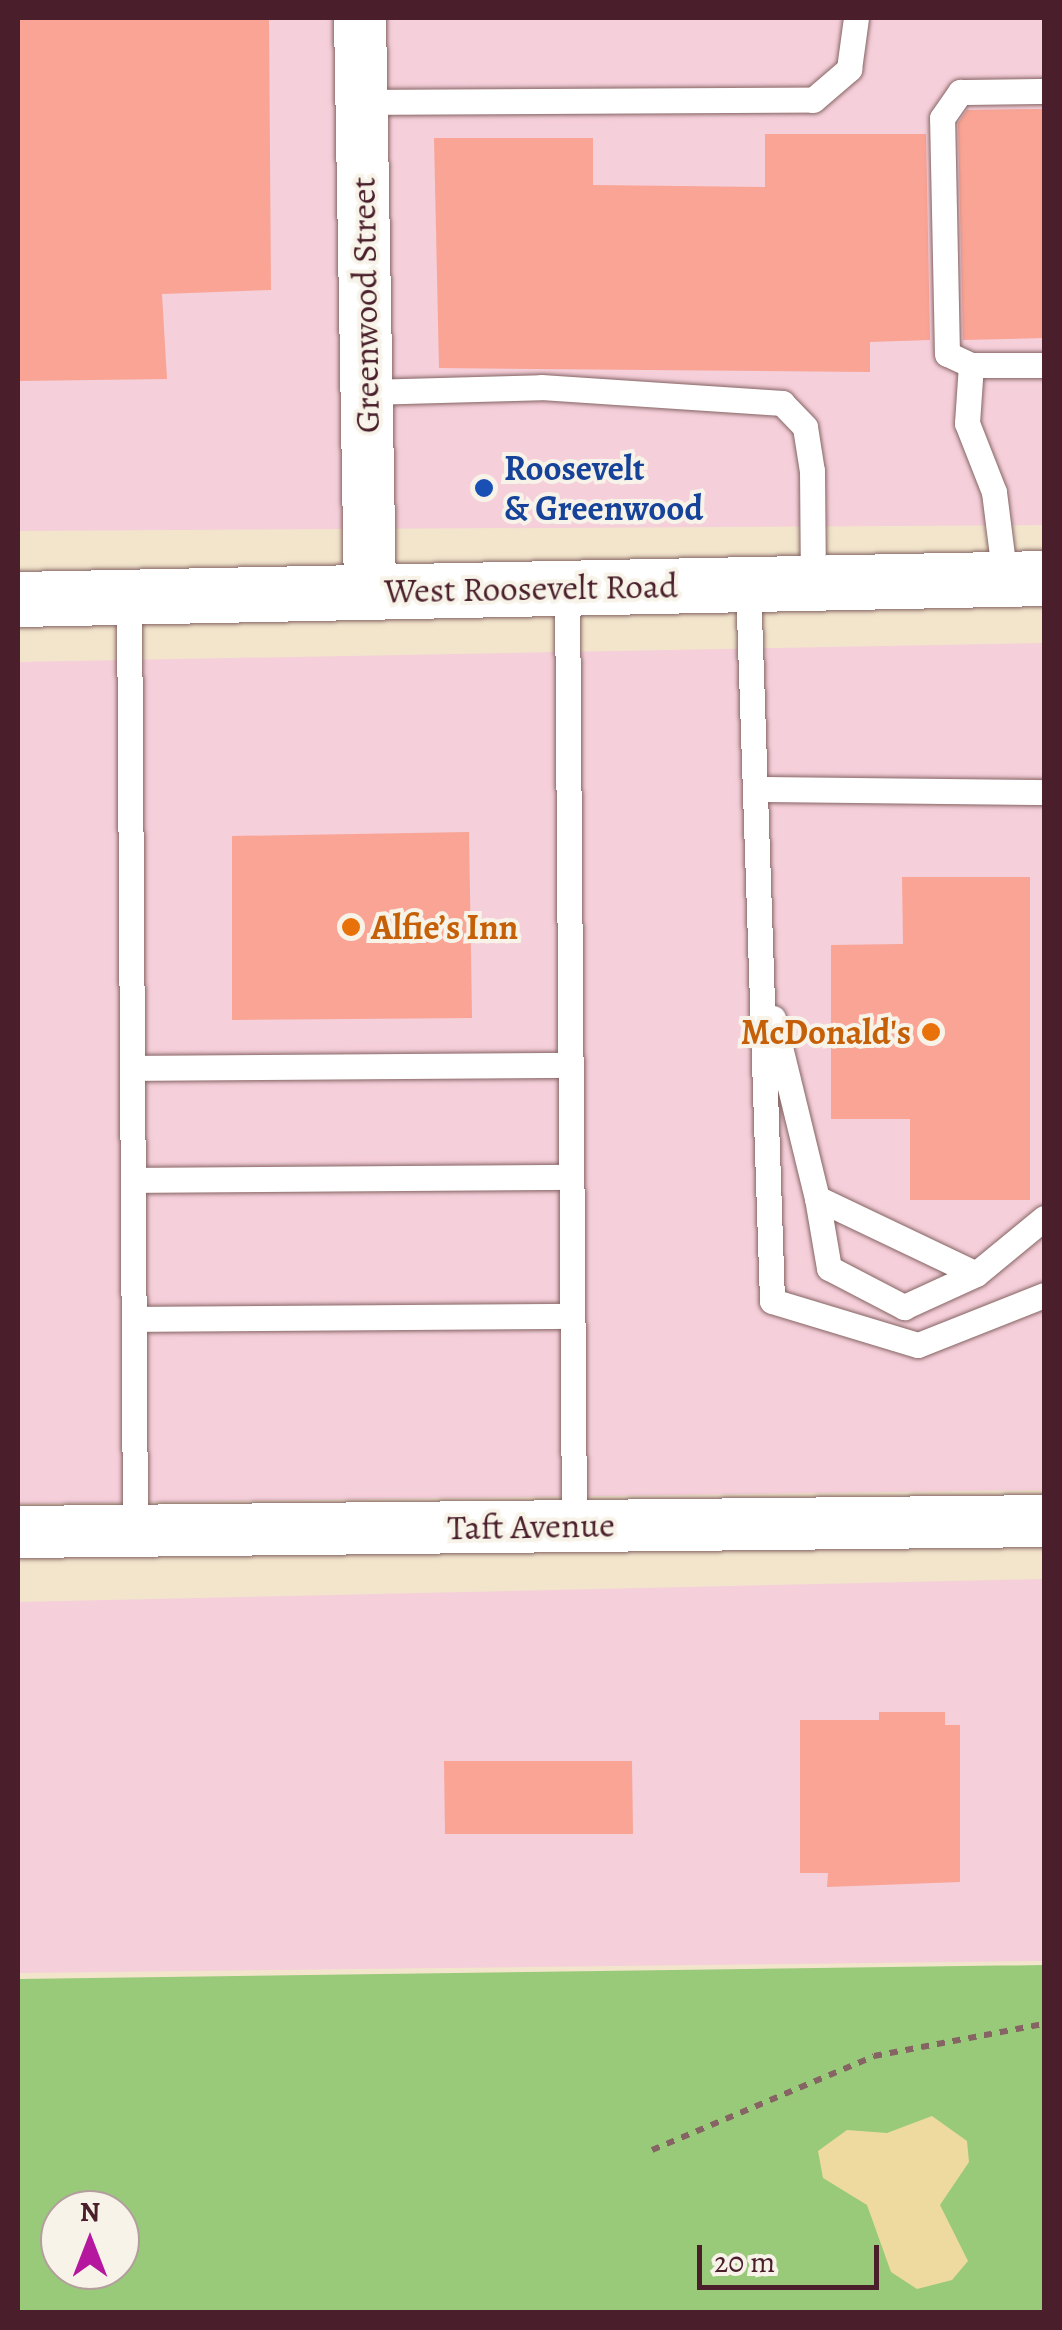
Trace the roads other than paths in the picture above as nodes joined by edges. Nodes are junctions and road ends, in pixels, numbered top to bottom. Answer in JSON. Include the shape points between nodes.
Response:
{"nodes":[{"id":1,"x":360,"y":18,"type":"edge"},
{"id":2,"x":856,"y":18,"type":"edge"},
{"id":3,"x":1044,"y":91,"type":"edge"},
{"id":4,"x":362,"y":102,"type":"junction"},
{"id":5,"x":971,"y":365,"type":"junction"},
{"id":6,"x":1044,"y":365,"type":"edge"},
{"id":7,"x":366,"y":392,"type":"junction"},
{"id":8,"x":1024,"y":578,"type":"edge"},
{"id":9,"x":813,"y":583,"type":"junction"},
{"id":10,"x":748,"y":584,"type":"junction"},
{"id":11,"x":567,"y":588,"type":"junction"},
{"id":12,"x":370,"y":592,"type":"junction"},
{"id":13,"x":129,"y":597,"type":"junction"},
{"id":14,"x":18,"y":600,"type":"edge"},
{"id":15,"x":755,"y":789,"type":"junction"},
{"id":16,"x":1044,"y":792,"type":"edge"},
{"id":17,"x":760,"y":964,"type":"junction"},
{"id":18,"x":571,"y":1065,"type":"junction"},
{"id":19,"x":132,"y":1068,"type":"junction"},
{"id":20,"x":571,"y":1177,"type":"junction"},
{"id":21,"x":133,"y":1180,"type":"junction"},
{"id":22,"x":817,"y":1198,"type":"junction"},
{"id":23,"x":1044,"y":1218,"type":"edge"},
{"id":24,"x":976,"y":1274,"type":"junction"},
{"id":25,"x":1044,"y":1296,"type":"edge"},
{"id":26,"x":572,"y":1316,"type":"junction"},
{"id":27,"x":134,"y":1319,"type":"junction"},
{"id":28,"x":1044,"y":1521,"type":"edge"},
{"id":29,"x":574,"y":1525,"type":"junction"},
{"id":30,"x":135,"y":1530,"type":"junction"},
{"id":31,"x":18,"y":1532,"type":"edge"}],
"edges":[{"from":1,"to":4,"type":"street","name":"Greenwood Street"},
{"from":2,"to":4,"type":"lane","via":[[849,69],[813,100]]},
{"from":3,"to":5,"type":"lane","via":[[960,92],[942,118],[947,354]]},
{"from":4,"to":7,"type":"street","name":"Greenwood Street"},
{"from":5,"to":6,"type":"lane"},
{"from":5,"to":8,"type":"lane","via":[[967,423]]},
{"from":7,"to":9,"type":"lane","via":[[540,386],[782,403],[805,427]]},
{"from":7,"to":12,"type":"street","name":"Greenwood Street"},
{"from":8,"to":9,"type":"main road","name":"West Roosevelt Road"},
{"from":9,"to":10,"type":"main road","name":"West Roosevelt Road"},
{"from":10,"to":11,"type":"main road","name":"West Roosevelt Road"},
{"from":10,"to":15,"type":"lane"},
{"from":11,"to":12,"type":"main road","name":"West Roosevelt Road"},
{"from":11,"to":18,"type":"lane"},
{"from":12,"to":13,"type":"main road","name":"West Roosevelt Road"},
{"from":13,"to":14,"type":"main road","name":"West Roosevelt Road"},
{"from":13,"to":19,"type":"lane"},
{"from":15,"to":16,"type":"lane"},
{"from":15,"to":17,"type":"lane"},
{"from":17,"to":22,"type":"lane"},
{"from":17,"to":25,"type":"lane","via":[[772,1301],[918,1344]]},
{"from":18,"to":19,"type":"lane"},
{"from":18,"to":20,"type":"lane"},
{"from":19,"to":21,"type":"lane"},
{"from":20,"to":21,"type":"lane"},
{"from":20,"to":26,"type":"lane"},
{"from":21,"to":27,"type":"lane"},
{"from":22,"to":24,"type":"lane"},
{"from":22,"to":24,"type":"lane","via":[[829,1268],[904,1307]]},
{"from":23,"to":24,"type":"lane"},
{"from":26,"to":27,"type":"lane"},
{"from":26,"to":29,"type":"lane"},
{"from":27,"to":30,"type":"lane"},
{"from":28,"to":29,"type":"street","name":"Taft Avenue"},
{"from":29,"to":30,"type":"street","name":"Taft Avenue"},
{"from":30,"to":31,"type":"street","name":"Taft Avenue"}]}
